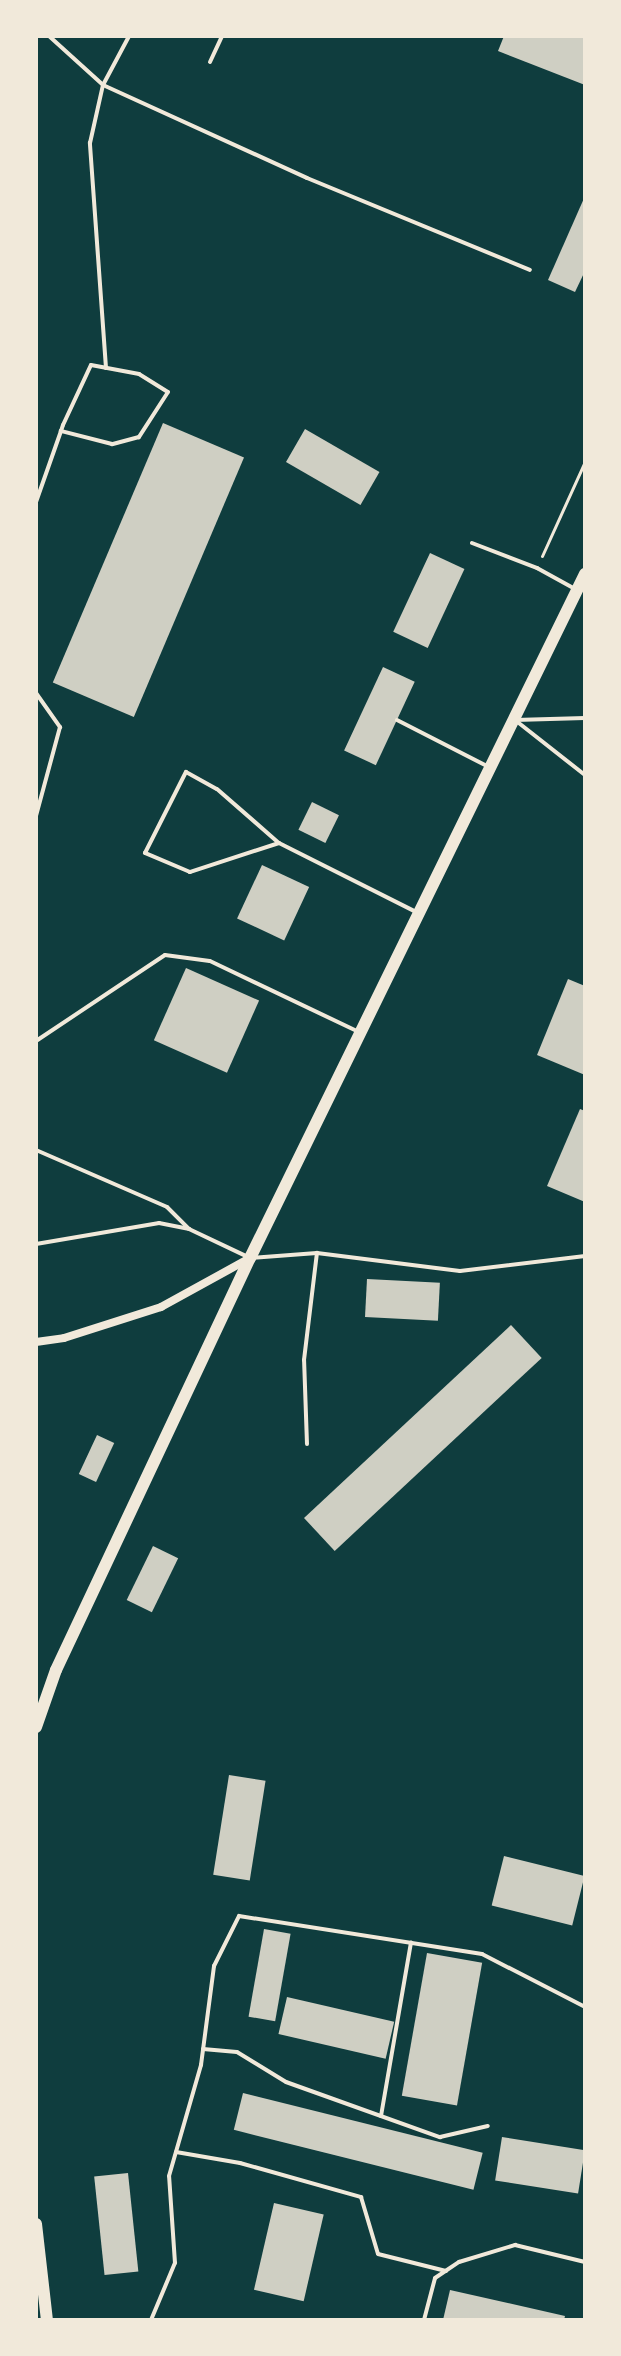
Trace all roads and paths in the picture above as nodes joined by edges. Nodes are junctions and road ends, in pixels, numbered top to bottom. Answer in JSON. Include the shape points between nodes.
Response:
{"nodes":[{"id":1,"x":49,"y":36,"type":"edge"},
{"id":2,"x":129,"y":36,"type":"edge"},
{"id":3,"x":222,"y":36,"type":"edge"},
{"id":4,"x":210,"y":62,"type":"dead end"},
{"id":5,"x":103,"y":85,"type":"junction"},
{"id":6,"x":530,"y":270,"type":"dead end"},
{"id":7,"x":106,"y":368,"type":"junction"},
{"id":8,"x":61,"y":431,"type":"junction"},
{"id":9,"x":585,"y":461,"type":"edge"},
{"id":10,"x":36,"y":502,"type":"edge"},
{"id":11,"x":472,"y":543,"type":"dead end"},
{"id":12,"x":537,"y":568,"type":"junction"},
{"id":13,"x":585,"y":574,"type":"edge"},
{"id":14,"x":577,"y":590,"type":"junction"},
{"id":15,"x":36,"y":693,"type":"edge"},
{"id":16,"x":585,"y":718,"type":"edge"},
{"id":17,"x":397,"y":720,"type":"dead end"},
{"id":18,"x":515,"y":720,"type":"junction"},
{"id":19,"x":491,"y":768,"type":"junction"},
{"id":20,"x":585,"y":775,"type":"edge"},
{"id":21,"x":42,"y":789,"type":"junction"},
{"id":22,"x":36,"y":794,"type":"edge"},
{"id":23,"x":36,"y":816,"type":"edge"},
{"id":24,"x":279,"y":843,"type":"junction"},
{"id":25,"x":420,"y":915,"type":"junction"},
{"id":26,"x":361,"y":1032,"type":"junction"},
{"id":27,"x":36,"y":1041,"type":"edge"},
{"id":28,"x":36,"y":1150,"type":"edge"},
{"id":29,"x":189,"y":1229,"type":"junction"},
{"id":30,"x":36,"y":1244,"type":"edge"},
{"id":31,"x":317,"y":1253,"type":"junction"},
{"id":32,"x":585,"y":1256,"type":"edge"},
{"id":33,"x":250,"y":1258,"type":"junction"},
{"id":34,"x":36,"y":1342,"type":"edge"},
{"id":35,"x":307,"y":1444,"type":"dead end"},
{"id":36,"x":36,"y":1727,"type":"edge"},
{"id":37,"x":411,"y":1943,"type":"junction"},
{"id":38,"x":585,"y":2007,"type":"edge"},
{"id":39,"x":203,"y":2049,"type":"junction"},
{"id":40,"x":381,"y":2116,"type":"junction"},
{"id":41,"x":488,"y":2126,"type":"dead end"},
{"id":42,"x":176,"y":2152,"type":"junction"},
{"id":43,"x":36,"y":2224,"type":"edge"},
{"id":44,"x":585,"y":2262,"type":"edge"},
{"id":45,"x":446,"y":2271,"type":"junction"},
{"id":46,"x":47,"y":2320,"type":"edge"},
{"id":47,"x":151,"y":2320,"type":"edge"},
{"id":48,"x":424,"y":2320,"type":"edge"}],
"edges":[{"from":1,"to":5,"type":"lane"},
{"from":2,"to":5,"type":"lane"},
{"from":3,"to":4,"type":"lane"},
{"from":5,"to":6,"type":"lane","via":[[307,178]]},
{"from":5,"to":7,"type":"lane","via":[[89,170]]},
{"from":7,"to":8,"type":"lane","via":[[91,365]]},
{"from":7,"to":8,"type":"lane","via":[[139,374],[168,392],[139,437],[112,444]]},
{"from":8,"to":10,"type":"lane"},
{"from":9,"to":12,"type":"path"},
{"from":11,"to":12,"type":"lane"},
{"from":12,"to":14,"type":"lane"},
{"from":13,"to":14,"type":"main road"},
{"from":14,"to":18,"type":"main road"},
{"from":15,"to":21,"type":"lane","via":[[60,727]]},
{"from":16,"to":18,"type":"lane"},
{"from":17,"to":19,"type":"lane"},
{"from":18,"to":19,"type":"main road"},
{"from":18,"to":20,"type":"lane"},
{"from":19,"to":25,"type":"main road"},
{"from":21,"to":22,"type":"lane"},
{"from":21,"to":23,"type":"lane"},
{"from":24,"to":24,"type":"lane","via":[[217,789],[186,772],[145,853],[190,872]]},
{"from":24,"to":25,"type":"lane"},
{"from":25,"to":26,"type":"main road"},
{"from":26,"to":27,"type":"lane","via":[[210,961],[165,955]]},
{"from":26,"to":33,"type":"main road"},
{"from":28,"to":29,"type":"lane","via":[[167,1207]]},
{"from":29,"to":30,"type":"lane","via":[[159,1223]]},
{"from":29,"to":33,"type":"lane"},
{"from":31,"to":32,"type":"lane","via":[[460,1271]]},
{"from":31,"to":33,"type":"lane"},
{"from":31,"to":35,"type":"lane","via":[[304,1360]]},
{"from":33,"to":34,"type":"street","via":[[161,1307]]},
{"from":33,"to":36,"type":"main road","via":[[56,1670]]},
{"from":37,"to":38,"type":"lane","via":[[482,1954]]},
{"from":37,"to":39,"type":"lane","via":[[239,1916],[214,1966]]},
{"from":37,"to":40,"type":"lane"},
{"from":39,"to":40,"type":"lane","via":[[237,2052],[286,2082]]},
{"from":39,"to":42,"type":"lane"},
{"from":40,"to":41,"type":"lane","via":[[440,2137]]},
{"from":42,"to":45,"type":"lane","via":[[240,2163],[361,2197],[378,2254]]},
{"from":42,"to":47,"type":"lane","via":[[169,2176],[175,2263]]},
{"from":43,"to":46,"type":"main road"},
{"from":44,"to":45,"type":"lane","via":[[515,2245]]},
{"from":45,"to":48,"type":"lane","via":[[435,2278]]}]}
